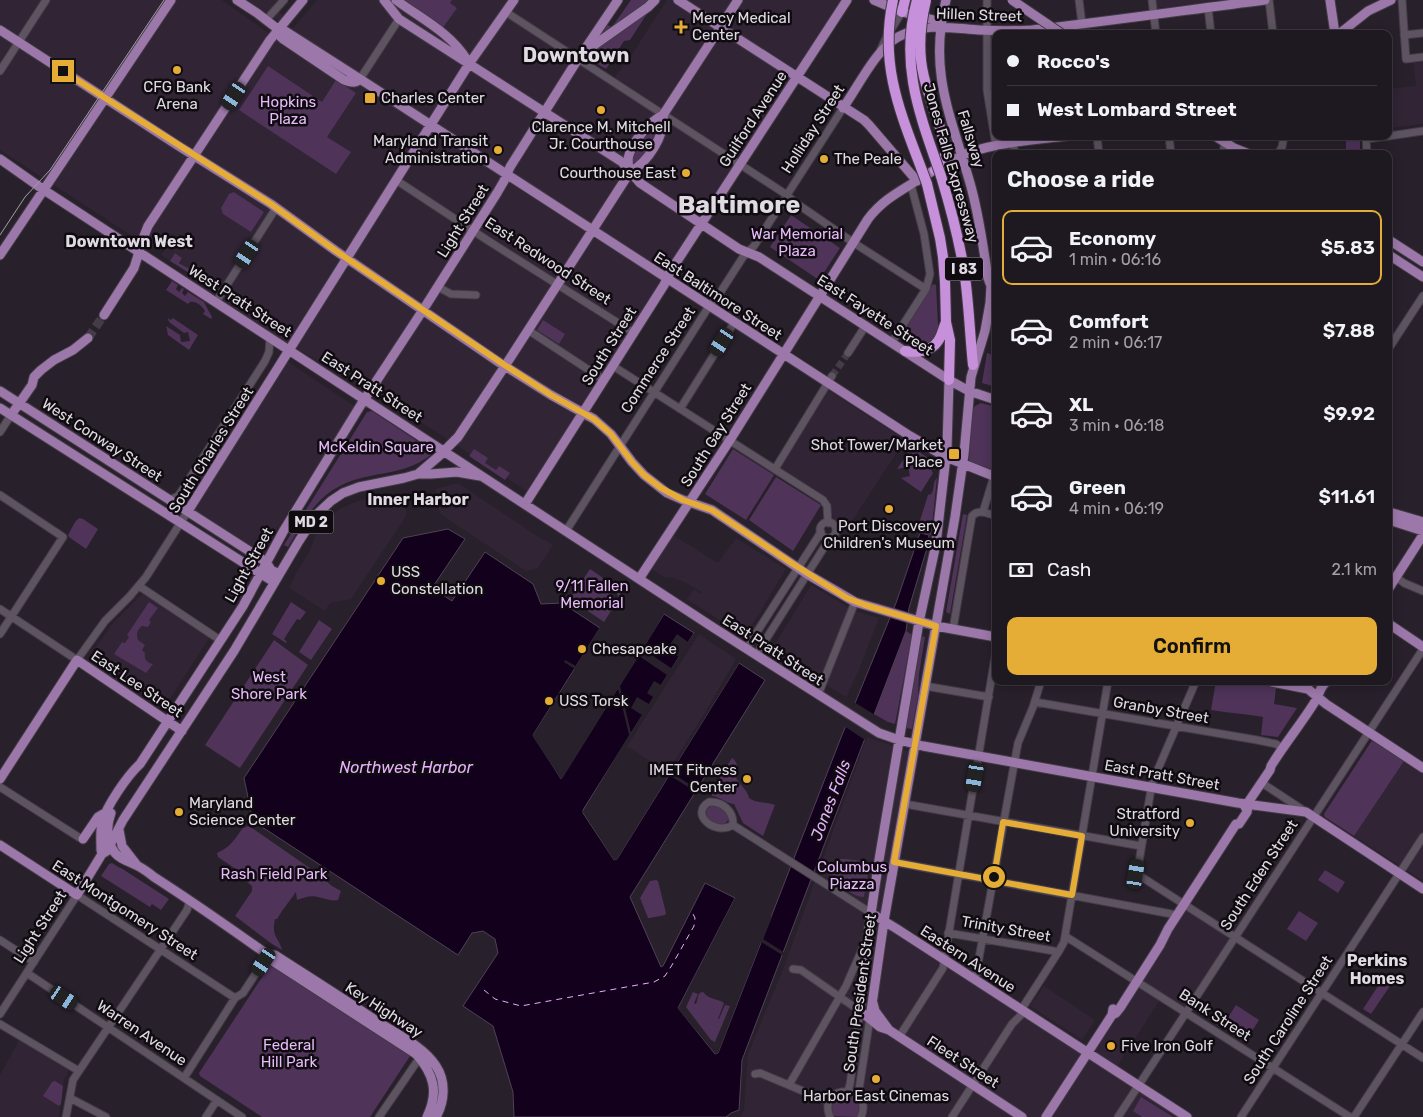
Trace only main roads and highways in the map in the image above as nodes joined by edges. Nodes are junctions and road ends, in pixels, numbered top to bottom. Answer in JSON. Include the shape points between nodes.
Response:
{"nodes":[{"id":1,"x":171,"y":0,"type":"edge"},
{"id":2,"x":237,"y":0,"type":"edge"},
{"id":3,"x":303,"y":0,"type":"edge"},
{"id":4,"x":378,"y":0,"type":"edge"},
{"id":5,"x":396,"y":0,"type":"edge"},
{"id":6,"x":514,"y":0,"type":"edge"},
{"id":7,"x":618,"y":0,"type":"edge"},
{"id":8,"x":655,"y":0,"type":"edge"},
{"id":9,"x":678,"y":0,"type":"edge"},
{"id":10,"x":738,"y":0,"type":"edge"},
{"id":11,"x":847,"y":0,"type":"edge"},
{"id":12,"x":874,"y":0,"type":"edge"},
{"id":13,"x":898,"y":0,"type":"edge"},
{"id":14,"x":905,"y":0,"type":"edge"},
{"id":15,"x":917,"y":0,"type":"edge"},
{"id":16,"x":926,"y":0,"type":"edge"},
{"id":17,"x":946,"y":0,"type":"edge"},
{"id":18,"x":1012,"y":0,"type":"edge"},
{"id":19,"x":1265,"y":0,"type":"edge"},
{"id":20,"x":1330,"y":0,"type":"edge"},
{"id":21,"x":1391,"y":0,"type":"edge"},
{"id":22,"x":889,"y":3,"type":"edge"},
{"id":23,"x":386,"y":4,"type":"edge"},
{"id":24,"x":902,"y":12,"type":"junction"},
{"id":25,"x":940,"y":26,"type":"junction"},
{"id":26,"x":720,"y":27,"type":"junction"},
{"id":27,"x":0,"y":30,"type":"edge"},
{"id":28,"x":279,"y":30,"type":"junction"},
{"id":29,"x":1056,"y":30,"type":"edge"},
{"id":30,"x":1334,"y":30,"type":"edge"},
{"id":31,"x":1344,"y":30,"type":"edge"},
{"id":32,"x":878,"y":53,"type":"joint"},
{"id":33,"x":578,"y":59,"type":"junction"},
{"id":34,"x":469,"y":64,"type":"junction"},
{"id":35,"x":797,"y":77,"type":"junction"},
{"id":36,"x":105,"y":98,"type":"junction"},
{"id":37,"x":843,"y":108,"type":"junction"},
{"id":38,"x":545,"y":112,"type":"junction"},
{"id":39,"x":663,"y":115,"type":"junction"},
{"id":40,"x":430,"y":126,"type":"junction"},
{"id":41,"x":1036,"y":140,"type":"edge"},
{"id":42,"x":195,"y":156,"type":"junction"},
{"id":43,"x":962,"y":156,"type":"junction"},
{"id":44,"x":0,"y":159,"type":"edge"},
{"id":45,"x":630,"y":172,"type":"junction"},
{"id":46,"x":938,"y":173,"type":"junction"},
{"id":47,"x":507,"y":175,"type":"junction"},
{"id":48,"x":914,"y":183,"type":"junction"},
{"id":49,"x":44,"y":190,"type":"junction"},
{"id":50,"x":702,"y":223,"type":"junction"},
{"id":51,"x":592,"y":230,"type":"junction"},
{"id":52,"x":1392,"y":242,"type":"edge"},
{"id":53,"x":139,"y":251,"type":"junction"},
{"id":54,"x":0,"y":255,"type":"edge"},
{"id":55,"x":1392,"y":257,"type":"edge"},
{"id":56,"x":347,"y":259,"type":"junction"},
{"id":57,"x":1423,"y":262,"type":"edge"},
{"id":58,"x":1423,"y":278,"type":"edge"},
{"id":59,"x":667,"y":279,"type":"junction"},
{"id":60,"x":992,"y":283,"type":"edge"},
{"id":61,"x":992,"y":294,"type":"edge"},
{"id":62,"x":820,"y":295,"type":"junction"},
{"id":63,"x":423,"y":310,"type":"junction"},
{"id":64,"x":104,"y":315,"type":"tunnel mouth"},
{"id":65,"x":946,"y":322,"type":"junction"},
{"id":66,"x":88,"y":338,"type":"tunnel mouth"},
{"id":67,"x":290,"y":350,"type":"junction"},
{"id":68,"x":905,"y":350,"type":"junction"},
{"id":69,"x":783,"y":355,"type":"junction"},
{"id":70,"x":974,"y":365,"type":"junction"},
{"id":71,"x":505,"y":366,"type":"junction"},
{"id":72,"x":949,"y":380,"type":"junction"},
{"id":73,"x":969,"y":390,"type":"junction"},
{"id":74,"x":0,"y":391,"type":"edge"},
{"id":75,"x":365,"y":398,"type":"junction"},
{"id":76,"x":992,"y":399,"type":"edge"},
{"id":77,"x":19,"y":404,"type":"junction"},
{"id":78,"x":0,"y":408,"type":"edge"},
{"id":79,"x":584,"y":412,"type":"junction"},
{"id":80,"x":10,"y":414,"type":"junction"},
{"id":81,"x":444,"y":451,"type":"junction"},
{"id":82,"x":946,"y":457,"type":"junction"},
{"id":83,"x":962,"y":464,"type":"junction"},
{"id":84,"x":418,"y":474,"type":"junction"},
{"id":85,"x":992,"y":476,"type":"edge"},
{"id":86,"x":485,"y":478,"type":"junction"},
{"id":87,"x":689,"y":503,"type":"junction"},
{"id":88,"x":525,"y":504,"type":"junction"},
{"id":89,"x":188,"y":512,"type":"junction"},
{"id":90,"x":1392,"y":513,"type":"edge"},
{"id":91,"x":1392,"y":521,"type":"edge"},
{"id":92,"x":1423,"y":522,"type":"edge"},
{"id":93,"x":1423,"y":530,"type":"edge"},
{"id":94,"x":1423,"y":535,"type":"edge"},
{"id":95,"x":266,"y":562,"type":"junction"},
{"id":96,"x":261,"y":574,"type":"junction"},
{"id":97,"x":277,"y":578,"type":"junction"},
{"id":98,"x":640,"y":579,"type":"junction"},
{"id":99,"x":1392,"y":583,"type":"edge"},
{"id":100,"x":920,"y":622,"type":"junction"},
{"id":101,"x":936,"y":626,"type":"junction"},
{"id":102,"x":1392,"y":626,"type":"edge"},
{"id":103,"x":992,"y":636,"type":"edge"},
{"id":104,"x":1423,"y":648,"type":"edge"},
{"id":105,"x":77,"y":660,"type":"joint"},
{"id":106,"x":1288,"y":685,"type":"edge"},
{"id":107,"x":1318,"y":697,"type":"junction"},
{"id":108,"x":167,"y":721,"type":"junction"},
{"id":109,"x":182,"y":731,"type":"junction"},
{"id":110,"x":1296,"y":732,"type":"junction"},
{"id":111,"x":899,"y":740,"type":"junction"},
{"id":112,"x":915,"y":744,"type":"junction"},
{"id":113,"x":140,"y":764,"type":"junction"},
{"id":114,"x":1423,"y":768,"type":"edge"},
{"id":115,"x":1270,"y":770,"type":"junction"},
{"id":116,"x":0,"y":779,"type":"edge"},
{"id":117,"x":1248,"y":805,"type":"junction"},
{"id":118,"x":106,"y":813,"type":"junction"},
{"id":119,"x":119,"y":830,"type":"junction"},
{"id":120,"x":83,"y":839,"type":"road end"},
{"id":121,"x":111,"y":845,"type":"junction"},
{"id":122,"x":0,"y":846,"type":"edge"},
{"id":123,"x":102,"y":854,"type":"junction"},
{"id":124,"x":136,"y":865,"type":"junction"},
{"id":125,"x":1423,"y":889,"type":"edge"},
{"id":126,"x":77,"y":895,"type":"joint"},
{"id":127,"x":871,"y":913,"type":"junction"},
{"id":128,"x":884,"y":921,"type":"junction"},
{"id":129,"x":268,"y":955,"type":"junction"},
{"id":130,"x":873,"y":1000,"type":"junction"},
{"id":131,"x":860,"y":1011,"type":"joint"},
{"id":132,"x":870,"y":1018,"type":"junction"},
{"id":133,"x":889,"y":1030,"type":"junction"},
{"id":134,"x":1088,"y":1053,"type":"junction"},
{"id":135,"x":427,"y":1117,"type":"edge"},
{"id":136,"x":436,"y":1117,"type":"edge"},
{"id":137,"x":1022,"y":1117,"type":"edge"},
{"id":138,"x":1046,"y":1117,"type":"edge"},
{"id":139,"x":1187,"y":1117,"type":"edge"}],
"edges":[{"from":1,"to":36,"type":"main road"},
{"from":2,"to":28,"type":"main road","name":"East Baltimore Street"},
{"from":3,"to":28,"type":"main road"},
{"from":4,"to":23,"type":"main road","name":"East Fayette Street"},
{"from":5,"to":34,"type":"main road","via":[[436,28],[457,47]]},
{"from":6,"to":34,"type":"main road","name":"South Charles Street"},
{"from":7,"to":33,"type":"main road"},
{"from":8,"to":33,"type":"main road","number":"MD 2"},
{"from":9,"to":26,"type":"main road"},
{"from":10,"to":26,"type":"main road","number":"MD 2"},
{"from":11,"to":35,"type":"main road","name":"Guilford Avenue"},
{"from":12,"to":22,"type":"main road"},
{"from":13,"to":22,"type":"highway","via":[[891,5]]},
{"from":14,"to":24,"type":"highway"},
{"from":15,"to":46,"type":"highway","name":"Jones Falls Expressway","number":"I 83","bridge":true,"via":[[909,51],[912,79]]},
{"from":16,"to":46,"type":"highway","bridge":true,"via":[[922,65],[946,145],[946,155]]},
{"from":17,"to":25,"type":"main road","name":"Fallsway"},
{"from":18,"to":29,"type":"main road","bridge":true},
{"from":19,"to":25,"type":"main road","name":"Hillen Street","via":[[1031,30]]},
{"from":20,"to":30,"type":"main road"},
{"from":21,"to":31,"type":"main road","via":[[1368,11]]},
{"from":22,"to":24,"type":"main road"},
{"from":22,"to":65,"type":"highway","name":"Jones Falls Expressway","number":"I 83","bridge":true,"via":[[891,75],[900,112],[927,184],[942,251]]},
{"from":23,"to":34,"type":"main road","name":"East Fayette Street","via":[[399,18]]},
{"from":24,"to":25,"type":"main road","via":[[934,20]]},
{"from":25,"to":32,"type":"main road","name":"Hillen Street","via":[[905,33]]},
{"from":25,"to":43,"type":"main road","name":"Fallsway","via":[[942,88]]},
{"from":26,"to":35,"type":"main road"},
{"from":26,"to":39,"type":"main road","number":"MD 2"},
{"from":27,"to":36,"type":"main road"},
{"from":28,"to":40,"type":"main road","name":"East Baltimore Street"},
{"from":28,"to":42,"type":"main road"},
{"from":32,"to":37,"type":"main road","name":"Holliday Street"},
{"from":33,"to":38,"type":"main road","number":"MD 2"},
{"from":34,"to":38,"type":"main road","name":"East Fayette Street"},
{"from":34,"to":40,"type":"main road","name":"South Charles Street"},
{"from":35,"to":37,"type":"main road"},
{"from":35,"to":50,"type":"main road","name":"Guilford Avenue"},
{"from":36,"to":42,"type":"main road"},
{"from":36,"to":49,"type":"main road"},
{"from":37,"to":48,"type":"main road","via":[[869,125]]},
{"from":38,"to":45,"type":"main road","name":"East Fayette Street","via":[[622,162]]},
{"from":38,"to":47,"type":"main road","number":"MD 2"},
{"from":39,"to":45,"type":"main road","number":"MD 2","via":[[663,128],[652,150]]},
{"from":39,"to":45,"type":"main road","via":[[648,126],[633,147],[628,159]]},
{"from":40,"to":47,"type":"main road","name":"East Baltimore Street"},
{"from":40,"to":56,"type":"main road","name":"South Charles Street"},
{"from":41,"to":43,"type":"main road","name":"South Gay Street","via":[[996,146]]},
{"from":42,"to":53,"type":"main road","via":[[148,226]]},
{"from":42,"to":56,"type":"main road"},
{"from":43,"to":46,"type":"main road","name":"South Gay Street"},
{"from":43,"to":60,"type":"main road","name":"Fallsway","via":[[976,205],[988,278]]},
{"from":44,"to":49,"type":"main road","name":"West Pratt Street"},
{"from":45,"to":50,"type":"main road","name":"East Fayette Street","via":[[640,183]]},
{"from":45,"to":51,"type":"main road","number":"MD 2"},
{"from":46,"to":48,"type":"main road","name":"South Gay Street"},
{"from":46,"to":70,"type":"highway","name":"Jones Falls Expressway","number":"I 83","via":[[962,255]]},
{"from":47,"to":51,"type":"main road","name":"East Baltimore Street"},
{"from":47,"to":63,"type":"main road","name":"Light Street","number":"MD 2"},
{"from":48,"to":62,"type":"main road","name":"South Gay Street","via":[[887,199],[868,219]]},
{"from":49,"to":53,"type":"main road","name":"West Pratt Street"},
{"from":49,"to":54,"type":"main road"},
{"from":50,"to":59,"type":"main road","name":"Guilford Avenue"},
{"from":50,"to":62,"type":"main road","name":"East Fayette Street","via":[[739,249],[759,256]]},
{"from":51,"to":59,"type":"main road","name":"East Baltimore Street"},
{"from":51,"to":71,"type":"main road","number":"MD 2"},
{"from":52,"to":57,"type":"main road"},
{"from":53,"to":64,"type":"main road","via":[[131,273]]},
{"from":53,"to":67,"type":"main road","name":"West Pratt Street"},
{"from":55,"to":58,"type":"main road"},
{"from":56,"to":63,"type":"main road"},
{"from":56,"to":67,"type":"main road","name":"South Charles Street"},
{"from":59,"to":69,"type":"main road","name":"East Baltimore Street"},
{"from":59,"to":79,"type":"main road","name":"South Street"},
{"from":61,"to":70,"type":"main road","name":"Fallsway"},
{"from":62,"to":68,"type":"main road","name":"East Fayette Street"},
{"from":62,"to":69,"type":"main road","name":"South Gay Street"},
{"from":63,"to":71,"type":"main road"},
{"from":63,"to":75,"type":"main road","name":"Light Street","number":"MD 2"},
{"from":65,"to":68,"type":"highway","via":[[938,342],[931,348],[915,353]]},
{"from":65,"to":72,"type":"highway","name":"Jones Falls Expressway","number":"I 83","via":[[950,340]]},
{"from":66,"to":77,"type":"main road","via":[[41,370]]},
{"from":67,"to":75,"type":"main road","name":"East Pratt Street"},
{"from":67,"to":89,"type":"main road","name":"South Charles Street"},
{"from":68,"to":72,"type":"main road","name":"East Fayette Street"},
{"from":69,"to":82,"type":"main road","name":"East Baltimore Street","via":[[830,380]]},
{"from":69,"to":87,"type":"main road","name":"South Gay Street"},
{"from":70,"to":73,"type":"main road","name":"South President Street"},
{"from":71,"to":79,"type":"main road"},
{"from":71,"to":81,"type":"main road","number":"MD 2","via":[[458,437]]},
{"from":72,"to":73,"type":"main road","name":"East Fayette Street"},
{"from":72,"to":82,"type":"main road","name":"South President Street"},
{"from":73,"to":76,"type":"main road","name":"East Fayette Street"},
{"from":73,"to":83,"type":"main road","name":"South President Street"},
{"from":74,"to":77,"type":"main road","name":"West Conway Street"},
{"from":75,"to":81,"type":"main road","name":"East Pratt Street"},
{"from":75,"to":95,"type":"main road","name":"Light Street","number":"MD 2"},
{"from":77,"to":80,"type":"main road"},
{"from":77,"to":89,"type":"main road","name":"West Conway Street"},
{"from":78,"to":80,"type":"main road","name":"West Conway Street"},
{"from":79,"to":87,"type":"main road","via":[[606,428],[650,480]]},
{"from":79,"to":88,"type":"main road","name":"South Street"},
{"from":80,"to":96,"type":"main road","name":"West Conway Street"},
{"from":81,"to":84,"type":"main road","name":"Light Street","number":"MD 2"},
{"from":81,"to":86,"type":"main road","name":"East Pratt Street"},
{"from":82,"to":83,"type":"main road","name":"East Baltimore Street"},
{"from":82,"to":100,"type":"main road","name":"South President Street","via":[[936,544]]},
{"from":83,"to":85,"type":"main road","name":"East Baltimore Street"},
{"from":83,"to":101,"type":"main road","name":"South President Street"},
{"from":84,"to":86,"type":"main road","via":[[457,472]]},
{"from":84,"to":97,"type":"main road","name":"Light Street","number":"MD 2","via":[[359,487],[336,497],[316,515]]},
{"from":86,"to":88,"type":"main road","name":"East Pratt Street"},
{"from":87,"to":98,"type":"main road","name":"South Gay Street"},
{"from":87,"to":100,"type":"main road","via":[[712,510],[854,602]]},
{"from":88,"to":98,"type":"main road","name":"East Pratt Street"},
{"from":89,"to":95,"type":"main road","name":"West Conway Street"},
{"from":90,"to":92,"type":"main road"},
{"from":91,"to":93,"type":"main road"},
{"from":94,"to":99,"type":"main road"},
{"from":95,"to":96,"type":"main road","name":"Light Street","number":"MD 2"},
{"from":95,"to":97,"type":"main road","name":"West Conway Street"},
{"from":96,"to":97,"type":"main road","name":"West Conway Street"},
{"from":96,"to":108,"type":"main road","name":"Light Street","number":"MD 2"},
{"from":97,"to":109,"type":"main road","name":"Light Street","number":"MD 2"},
{"from":98,"to":111,"type":"main road","name":"East Pratt Street","via":[[849,715],[885,736]]},
{"from":100,"to":101,"type":"main road"},
{"from":100,"to":111,"type":"main road","name":"South President Street"},
{"from":101,"to":103,"type":"main road"},
{"from":101,"to":112,"type":"main road","name":"South President Street"},
{"from":102,"to":104,"type":"main road"},
{"from":105,"to":108,"type":"main road","name":"East Lee Street"},
{"from":105,"to":116,"type":"main road","name":"South Charles Street"},
{"from":106,"to":107,"type":"main road","via":[[1304,688]]},
{"from":107,"to":110,"type":"main road"},
{"from":107,"to":114,"type":"main road"},
{"from":108,"to":109,"type":"main road","name":"East Lee Street"},
{"from":108,"to":113,"type":"main road","name":"Light Street"},
{"from":109,"to":119,"type":"main road","name":"Light Street","number":"MD 2"},
{"from":110,"to":115,"type":"main road","via":[[1288,739]]},
{"from":110,"to":115,"type":"main road","via":[[1275,768]]},
{"from":111,"to":112,"type":"main road","name":"East Pratt Street"},
{"from":111,"to":127,"type":"main road","name":"South President Street"},
{"from":112,"to":117,"type":"main road","name":"East Pratt Street"},
{"from":112,"to":128,"type":"main road","name":"South President Street"},
{"from":113,"to":118,"type":"main road","name":"Light Street"},
{"from":113,"to":121,"type":"main road","name":"Light Street","via":[[138,773],[108,821],[107,834]]},
{"from":115,"to":117,"type":"main road"},
{"from":117,"to":125,"type":"main road","name":"East Pratt Street","via":[[1310,814]]},
{"from":117,"to":134,"type":"main road"},
{"from":118,"to":120,"type":"main road","via":[[98,818]]},
{"from":118,"to":123,"type":"main road","name":"Light Street","via":[[101,826]]},
{"from":119,"to":121,"type":"main road","name":"Light Street","number":"MD 2"},
{"from":119,"to":124,"type":"main road","name":"Key Highway","via":[[122,846]]},
{"from":121,"to":123,"type":"main road","name":"Light Street","number":"MD 2"},
{"from":121,"to":124,"type":"main road","name":"Key Highway","via":[[118,856]]},
{"from":122,"to":126,"type":"main road","name":"East Montgomery Street"},
{"from":123,"to":126,"type":"main road","name":"Light Street","number":"MD 2"},
{"from":124,"to":129,"type":"main road","name":"Key Highway"},
{"from":127,"to":128,"type":"main road","name":"Eastern Avenue"},
{"from":127,"to":131,"type":"main road","name":"South President Street"},
{"from":128,"to":130,"type":"main road","name":"South President Street"},
{"from":128,"to":134,"type":"main road","name":"Eastern Avenue"},
{"from":129,"to":135,"type":"main road","name":"Key Highway","via":[[416,1054],[429,1071],[433,1086],[432,1105]]},
{"from":129,"to":136,"type":"main road","name":"Key Highway","via":[[275,955],[430,1057],[443,1085],[442,1104]]},
{"from":130,"to":132,"type":"main road","name":"South President Street"},
{"from":130,"to":133,"type":"main road","name":"Fleet Street","via":[[875,1011]]},
{"from":131,"to":132,"type":"main road","name":"Fleet Street"},
{"from":132,"to":133,"type":"main road","name":"Fleet Street"},
{"from":133,"to":137,"type":"main road","name":"Fleet Street"},
{"from":134,"to":138,"type":"main road"},
{"from":134,"to":139,"type":"main road","name":"Eastern Avenue"}]}
